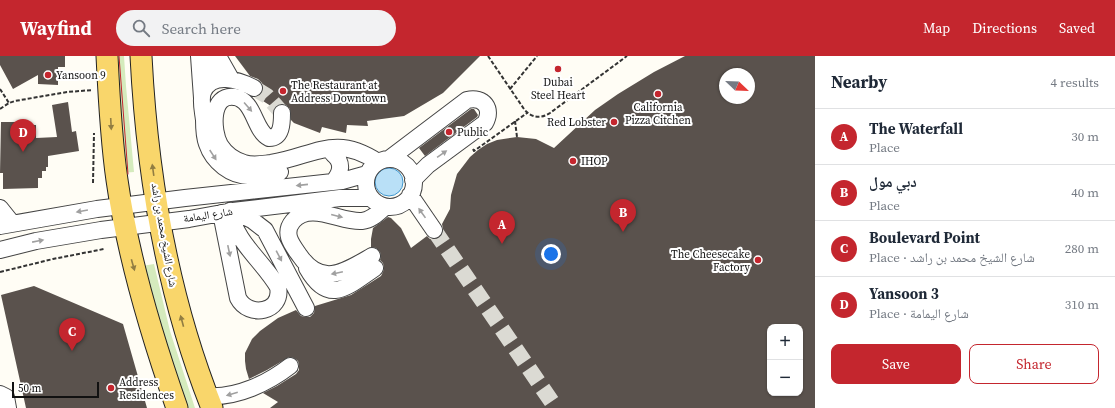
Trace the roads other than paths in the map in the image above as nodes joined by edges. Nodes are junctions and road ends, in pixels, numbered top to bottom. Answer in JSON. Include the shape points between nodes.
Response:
{"nodes":[{"id":1,"x":108,"y":56,"type":"edge"},
{"id":2,"x":141,"y":56,"type":"edge"},
{"id":3,"x":199,"y":56,"type":"edge"},
{"id":4,"x":210,"y":56,"type":"edge"},
{"id":5,"x":218,"y":56,"type":"edge"},
{"id":6,"x":231,"y":79,"type":"junction"},
{"id":7,"x":210,"y":83,"type":"junction"},
{"id":8,"x":254,"y":88,"type":"tunnel mouth"},
{"id":9,"x":202,"y":98,"type":"junction"},
{"id":10,"x":282,"y":113,"type":"dead end"},
{"id":11,"x":333,"y":154,"type":"junction"},
{"id":12,"x":376,"y":166,"type":"junction"},
{"id":13,"x":333,"y":182,"type":"junction"},
{"id":14,"x":412,"y":188,"type":"junction"},
{"id":15,"x":370,"y":198,"type":"junction"},
{"id":16,"x":157,"y":201,"type":"junction"},
{"id":17,"x":121,"y":206,"type":"junction"},
{"id":18,"x":385,"y":207,"type":"junction"},
{"id":19,"x":0,"y":208,"type":"edge"},
{"id":20,"x":228,"y":212,"type":"junction"},
{"id":21,"x":161,"y":222,"type":"junction"},
{"id":22,"x":6,"y":225,"type":"edge"},
{"id":23,"x":125,"y":227,"type":"junction"},
{"id":24,"x":434,"y":230,"type":"tunnel mouth"},
{"id":25,"x":0,"y":250,"type":"edge"},
{"id":26,"x":373,"y":262,"type":"dead end"},
{"id":27,"x":306,"y":308,"type":"dead end"},
{"id":28,"x":290,"y":366,"type":"dead end"},
{"id":29,"x":0,"y":394,"type":"edge"},
{"id":30,"x":210,"y":402,"type":"edge"},
{"id":31,"x":8,"y":408,"type":"edge"},
{"id":32,"x":177,"y":408,"type":"edge"}],
"edges":[{"from":1,"to":17,"type":"main road","one_way":true,"via":[[111,132]]},
{"from":16,"to":2,"type":"main road","name":"شارع الشيخ محمد بن راشد","one_way":true},
{"from":3,"to":9,"type":"street"},
{"from":4,"to":7,"type":"street"},
{"from":5,"to":6,"type":"street"},
{"from":6,"to":7,"type":"street"},
{"from":6,"to":8,"type":"street"},
{"from":7,"to":9,"type":"street"},
{"from":9,"to":11,"type":"street","one_way":true,"via":[[206,143],[216,160],[231,172],[258,176],[285,171],[317,157]]},
{"from":12,"to":10,"type":"street","one_way":true,"via":[[362,152],[333,147],[292,159],[254,165],[231,157],[217,138],[214,118],[217,107],[226,98],[238,98],[243,102],[252,111],[262,133],[269,138],[279,133]]},
{"from":11,"to":12,"type":"street"},
{"from":11,"to":13,"type":"street","via":[[341,167]]},
{"from":12,"to":13,"type":"street","name":"شارع اليمامة","via":[[351,179]]},
{"from":12,"to":14,"type":"street","via":[[398,160],[411,172]]},
{"from":14,"to":12,"type":"street","one_way":true,"via":[[428,165],[485,124],[488,112],[483,102],[467,100]]},
{"from":12,"to":15,"type":"street","via":[[366,186]]},
{"from":13,"to":16,"type":"street","name":"شارع اليمامة","one_way":true},
{"from":14,"to":18,"type":"street","via":[[406,201],[400,205]]},
{"from":24,"to":14,"type":"street","one_way":true},
{"from":15,"to":18,"type":"street"},
{"from":15,"to":20,"type":"street","name":"شارع اليمامة","via":[[340,198]]},
{"from":16,"to":17,"type":"street","name":"شارع اليمامة"},
{"from":16,"to":21,"type":"main road","name":"شارع الشيخ محمد بن راشد"},
{"from":17,"to":22,"type":"street","name":"شارع اليمامة","one_way":true},
{"from":17,"to":23,"type":"main road"},
{"from":26,"to":18,"type":"street","one_way":true,"via":[[332,274],[316,271],[304,261],[291,243],[288,230],[295,218],[301,215],[323,213],[362,221],[376,216]]},
{"from":19,"to":22,"type":"street"},
{"from":20,"to":20,"type":"street","one_way":true,"via":[[238,298],[245,307],[253,310],[269,308],[277,302],[278,287],[236,231]]},
{"from":20,"to":21,"type":"street","name":"شارع اليمامة"},
{"from":20,"to":27,"type":"street","one_way":true,"via":[[252,220],[264,230]]},
{"from":21,"to":23,"type":"street","name":"شارع اليمامة"},
{"from":30,"to":21,"type":"main road","name":"شارع الشيخ محمد بن راشد","one_way":true,"via":[[178,304]]},
{"from":25,"to":23,"type":"street","name":"شارع اليمامة","one_way":true,"via":[[36,241]]},
{"from":23,"to":32,"type":"main road","one_way":true,"via":[[148,318]]},
{"from":28,"to":30,"type":"street","one_way":true,"via":[[273,378]]},
{"from":29,"to":31,"type":"street","via":[[6,397]]}]}
